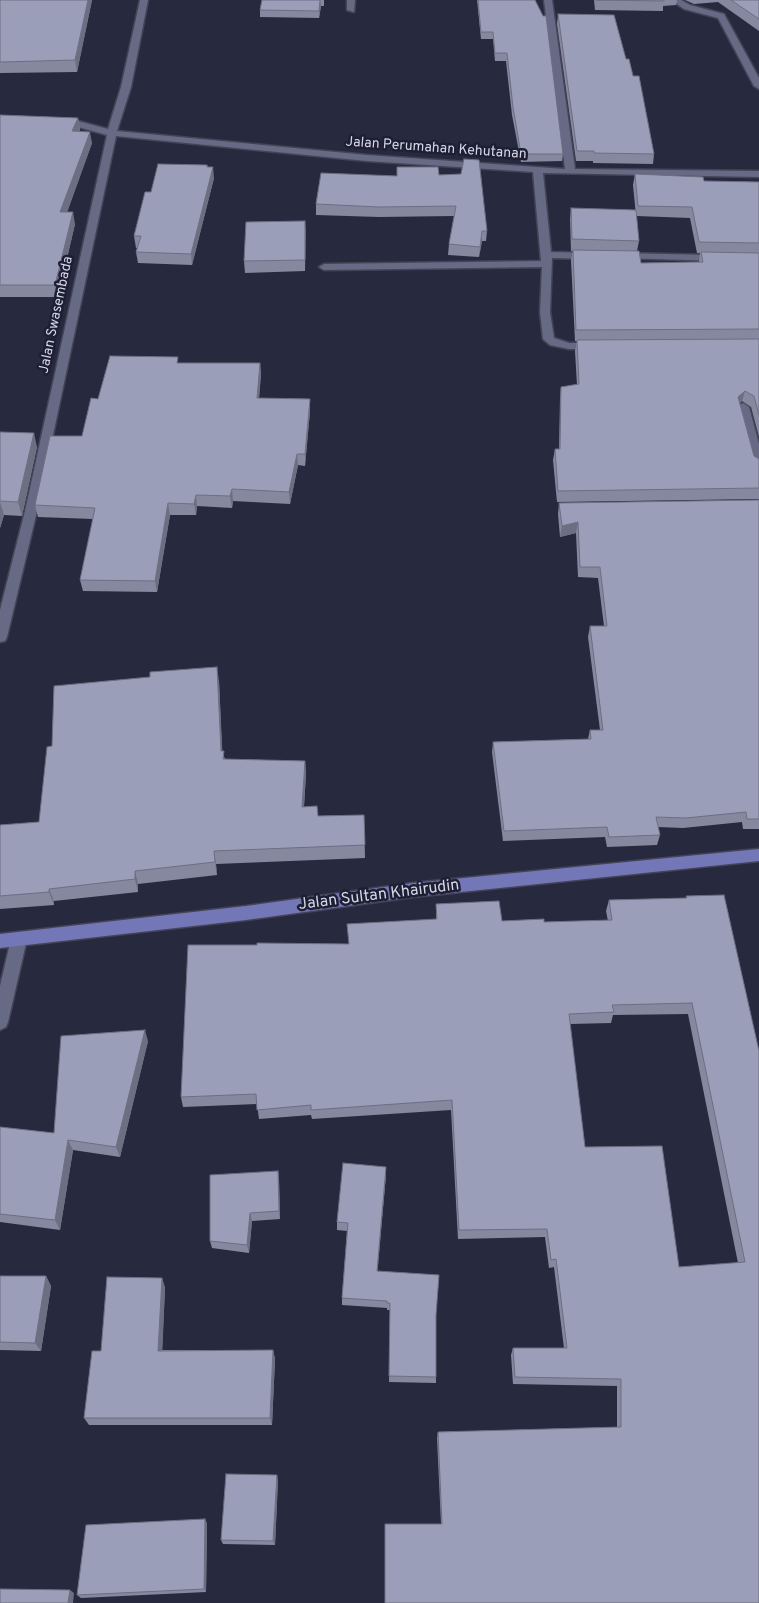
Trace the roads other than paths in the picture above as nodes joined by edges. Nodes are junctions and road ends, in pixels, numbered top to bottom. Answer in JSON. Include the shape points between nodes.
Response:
{"nodes":[{"id":1,"x":144,"y":0,"type":"edge"},
{"id":2,"x":350,"y":0,"type":"edge"},
{"id":3,"x":548,"y":0,"type":"edge"},
{"id":4,"x":675,"y":0,"type":"edge"},
{"id":5,"x":351,"y":10,"type":"dead end"},
{"id":6,"x":759,"y":86,"type":"edge"},
{"id":7,"x":50,"y":121,"type":"edge"},
{"id":8,"x":112,"y":133,"type":"junction"},
{"id":9,"x":538,"y":170,"type":"junction"},
{"id":10,"x":570,"y":172,"type":"junction"},
{"id":11,"x":759,"y":174,"type":"edge"},
{"id":12,"x":759,"y":259,"type":"edge"},
{"id":13,"x":546,"y":260,"type":"junction"},
{"id":14,"x":324,"y":267,"type":"dead end"},
{"id":15,"x":608,"y":346,"type":"edge"},
{"id":16,"x":743,"y":407,"type":"edge"},
{"id":17,"x":759,"y":466,"type":"edge"},
{"id":18,"x":0,"y":637,"type":"edge"},
{"id":19,"x":759,"y":856,"type":"edge"},
{"id":20,"x":19,"y":939,"type":"junction"},
{"id":21,"x":0,"y":941,"type":"edge"},
{"id":22,"x":0,"y":1022,"type":"edge"}],
"edges":[{"from":1,"to":8,"type":"street","name":"Jalan Swasembada","via":[[126,87]]},
{"from":2,"to":5,"type":"street"},
{"from":3,"to":10,"type":"street"},
{"from":4,"to":6,"type":"street","via":[[687,7],[721,16]]},
{"from":7,"to":8,"type":"street","name":"Jalan Perumahan Kehutanan"},
{"from":8,"to":9,"type":"street","name":"Jalan Perumahan Kehutanan","via":[[236,147]]},
{"from":8,"to":18,"type":"street","name":"Jalan Swasembada","via":[[31,511]]},
{"from":9,"to":10,"type":"street","name":"Jalan Perumahan Kehutanan"},
{"from":9,"to":13,"type":"street"},
{"from":10,"to":11,"type":"street","name":"Jalan Perumahan Kehutanan"},
{"from":12,"to":13,"type":"street"},
{"from":13,"to":14,"type":"street"},
{"from":13,"to":15,"type":"street","via":[[545,312],[549,339],[569,346]]},
{"from":16,"to":17,"type":"street"},
{"from":19,"to":20,"type":"main road","name":"Jalan Sultan Khairudin","via":[[413,890]]},
{"from":20,"to":21,"type":"main road","name":"Jalan Sultan Khairudin"},
{"from":20,"to":22,"type":"street"}]}
